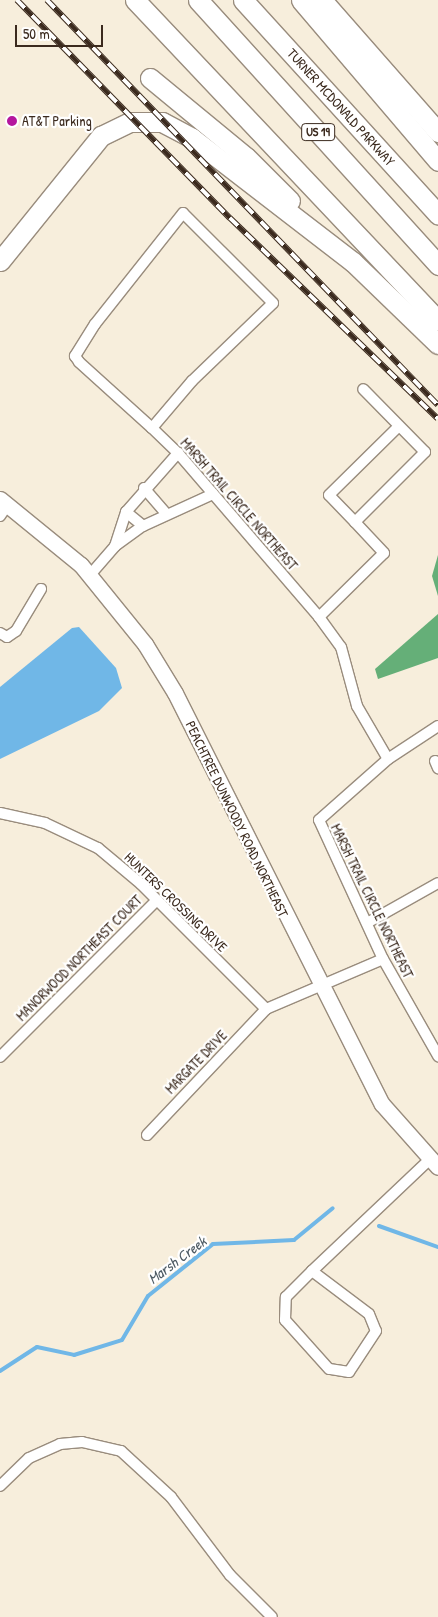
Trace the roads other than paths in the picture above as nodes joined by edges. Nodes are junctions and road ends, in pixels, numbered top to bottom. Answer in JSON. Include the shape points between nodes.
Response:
{"nodes":[{"id":1,"x":135,"y":0,"type":"edge"},
{"id":2,"x":198,"y":0,"type":"edge"},
{"id":3,"x":243,"y":0,"type":"edge"},
{"id":4,"x":302,"y":0,"type":"edge"},
{"id":5,"x":322,"y":0,"type":"edge"},
{"id":6,"x":150,"y":78,"type":"dead end"},
{"id":7,"x":438,"y":132,"type":"edge"},
{"id":8,"x":438,"y":160,"type":"edge"},
{"id":9,"x":438,"y":214,"type":"edge"},
{"id":10,"x":0,"y":261,"type":"edge"},
{"id":11,"x":354,"y":262,"type":"junction"},
{"id":12,"x":438,"y":265,"type":"edge"},
{"id":13,"x":438,"y":320,"type":"edge"},
{"id":14,"x":438,"y":344,"type":"edge"},
{"id":15,"x":363,"y":389,"type":"dead end"},
{"id":16,"x":399,"y":426,"type":"junction"},
{"id":17,"x":152,"y":428,"type":"junction"},
{"id":18,"x":178,"y":453,"type":"junction"},
{"id":19,"x":144,"y":488,"type":"junction"},
{"id":20,"x":213,"y":494,"type":"junction"},
{"id":21,"x":3,"y":506,"type":"edge"},
{"id":22,"x":126,"y":512,"type":"junction"},
{"id":23,"x":166,"y":513,"type":"junction"},
{"id":24,"x":355,"y":522,"type":"junction"},
{"id":25,"x":143,"y":526,"type":"junction"},
{"id":26,"x":116,"y":546,"type":"junction"},
{"id":27,"x":90,"y":575,"type":"junction"},
{"id":28,"x":41,"y":589,"type":"dead end"},
{"id":29,"x":319,"y":617,"type":"junction"},
{"id":30,"x":0,"y":633,"type":"edge"},
{"id":31,"x":438,"y":726,"type":"edge"},
{"id":32,"x":388,"y":759,"type":"junction"},
{"id":33,"x":0,"y":813,"type":"edge"},
{"id":34,"x":438,"y":883,"type":"edge"},
{"id":35,"x":157,"y":900,"type":"junction"},
{"id":36,"x":367,"y":923,"type":"junction"},
{"id":37,"x":383,"y":959,"type":"junction"},
{"id":38,"x":322,"y":989,"type":"junction"},
{"id":39,"x":266,"y":1009,"type":"junction"},
{"id":40,"x":438,"y":1056,"type":"edge"},
{"id":41,"x":0,"y":1057,"type":"edge"},
{"id":42,"x":146,"y":1135,"type":"dead end"},
{"id":43,"x":434,"y":1163,"type":"edge"},
{"id":44,"x":312,"y":1271,"type":"junction"},
{"id":45,"x":0,"y":1486,"type":"edge"},
{"id":46,"x":272,"y":1617,"type":"edge"}],
"edges":[{"from":1,"to":13,"type":"highway"},
{"from":2,"to":12,"type":"highway","number":"US 19"},
{"from":3,"to":9,"type":"highway","name":"TURNER MCDONALD PARKWAY","number":"US 19"},
{"from":4,"to":8,"type":"highway"},
{"from":5,"to":7,"type":"highway"},
{"from":6,"to":11,"type":"highway","via":[[246,157]]},
{"from":10,"to":11,"type":"highway","via":[[90,146],[114,128],[147,120],[162,122],[192,138]]},
{"from":11,"to":14,"type":"highway"},
{"from":15,"to":16,"type":"street"},
{"from":16,"to":24,"type":"street","via":[[425,452]]},
{"from":16,"to":24,"type":"street","via":[[329,495]]},
{"from":17,"to":17,"type":"street","name":"MARSH TRAIL CIRCLE NORTHEAST","via":[[75,356],[177,215],[189,217],[273,303],[192,381]]},
{"from":17,"to":18,"type":"street","name":"MARSH TRAIL CIRCLE NORTHEAST"},
{"from":18,"to":19,"type":"street"},
{"from":18,"to":20,"type":"street","name":"MARSH TRAIL CIRCLE NORTHEAST"},
{"from":19,"to":22,"type":"street"},
{"from":19,"to":23,"type":"street"},
{"from":20,"to":23,"type":"street"},
{"from":20,"to":29,"type":"street","name":"MARSH TRAIL CIRCLE NORTHEAST"},
{"from":21,"to":27,"type":"street","name":"PEACHTREE DUNWOODY ROAD NORTHEAST"},
{"from":22,"to":25,"type":"street"},
{"from":22,"to":26,"type":"street"},
{"from":23,"to":25,"type":"street"},
{"from":24,"to":29,"type":"street","via":[[384,552]]},
{"from":25,"to":26,"type":"street"},
{"from":26,"to":27,"type":"street"},
{"from":27,"to":38,"type":"street","name":"PEACHTREE DUNWOODY ROAD NORTHEAST","via":[[146,644],[175,693]]},
{"from":28,"to":30,"type":"street","via":[[16,631],[7,637]]},
{"from":29,"to":32,"type":"street","name":"MARSH TRAIL CIRCLE NORTHEAST","via":[[341,647],[357,706]]},
{"from":31,"to":32,"type":"street"},
{"from":32,"to":36,"type":"street","name":"MARSH TRAIL CIRCLE NORTHEAST","via":[[319,820]]},
{"from":33,"to":35,"type":"street","name":"HUNTERS CROSSING DRIVE","via":[[45,823],[98,848]]},
{"from":34,"to":36,"type":"street"},
{"from":35,"to":39,"type":"street","name":"HUNTERS CROSSING DRIVE"},
{"from":35,"to":41,"type":"street","name":"MANORWOOD NORTHEAST COURT"},
{"from":36,"to":37,"type":"street","name":"MARSH TRAIL CIRCLE NORTHEAST"},
{"from":37,"to":38,"type":"street"},
{"from":37,"to":40,"type":"street","name":"MARSH TRAIL CIRCLE NORTHEAST"},
{"from":38,"to":39,"type":"street"},
{"from":38,"to":43,"type":"street","name":"PEACHTREE DUNWOODY ROAD NORTHEAST","via":[[382,1104]]},
{"from":39,"to":42,"type":"street","name":"MARGATE DRIVE"},
{"from":43,"to":44,"type":"street"},
{"from":44,"to":44,"type":"street","via":[[286,1297],[285,1320],[329,1369],[348,1372],[376,1331],[369,1314]]},
{"from":45,"to":46,"type":"street","via":[[29,1458],[60,1444],[82,1442],[120,1452],[171,1497],[230,1575]]}]}
